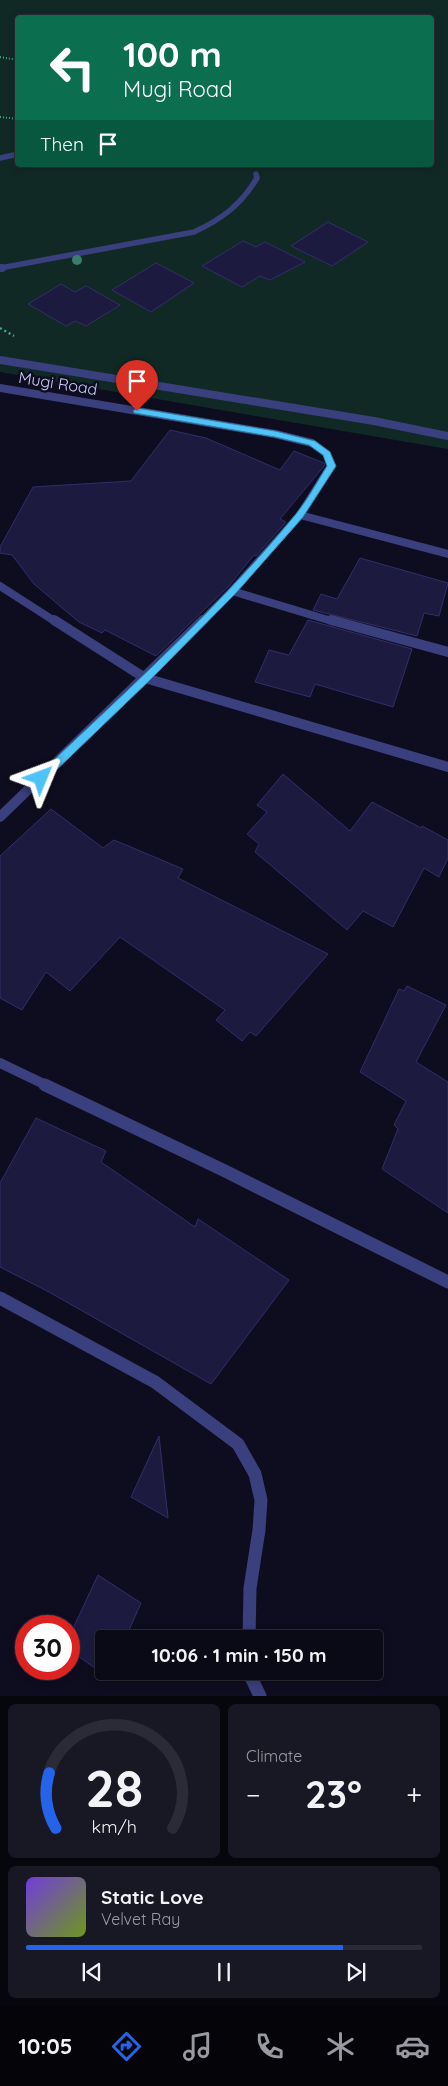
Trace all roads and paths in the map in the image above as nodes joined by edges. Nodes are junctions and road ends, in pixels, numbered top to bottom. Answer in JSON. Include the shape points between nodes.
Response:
{"nodes":[{"id":1,"x":0,"y":57,"type":"edge"},
{"id":2,"x":15,"y":60,"type":"edge"},
{"id":3,"x":0,"y":117,"type":"edge"},
{"id":4,"x":15,"y":119,"type":"edge"},
{"id":5,"x":15,"y":155,"type":"edge"},
{"id":6,"x":0,"y":158,"type":"edge"},
{"id":7,"x":256,"y":174,"type":"dead end"},
{"id":8,"x":0,"y":268,"type":"edge"},
{"id":9,"x":0,"y":360,"type":"edge"},
{"id":10,"x":0,"y":388,"type":"edge"},
{"id":11,"x":448,"y":436,"type":"edge"},
{"id":12,"x":300,"y":515,"type":"junction"},
{"id":13,"x":448,"y":554,"type":"edge"},
{"id":14,"x":0,"y":586,"type":"edge"},
{"id":15,"x":232,"y":591,"type":"junction"},
{"id":16,"x":448,"y":652,"type":"edge"},
{"id":17,"x":145,"y":678,"type":"junction"},
{"id":18,"x":448,"y":767,"type":"edge"},
{"id":19,"x":0,"y":817,"type":"edge"},
{"id":20,"x":0,"y":1063,"type":"edge"},
{"id":21,"x":448,"y":1282,"type":"edge"},
{"id":22,"x":0,"y":1298,"type":"edge"},
{"id":23,"x":248,"y":1630,"type":"edge"},
{"id":24,"x":252,"y":1680,"type":"edge"},
{"id":25,"x":260,"y":1696,"type":"edge"}],
"edges":[{"from":1,"to":2,"type":"path"},
{"from":3,"to":4,"type":"path"},
{"from":5,"to":6,"type":"street"},
{"from":7,"to":8,"type":"street","via":[[249,194],[232,212],[194,232]]},
{"from":9,"to":11,"type":"street"},
{"from":10,"to":12,"type":"street","name":"Mugi Road","via":[[312,443],[327,454],[331,466]]},
{"from":12,"to":13,"type":"street"},
{"from":12,"to":15,"type":"street","name":"Mugi Road"},
{"from":14,"to":17,"type":"street"},
{"from":15,"to":16,"type":"street"},
{"from":15,"to":17,"type":"street","name":"Mugi Road"},
{"from":17,"to":18,"type":"street"},
{"from":17,"to":19,"type":"street","name":"Mugi Road"},
{"from":20,"to":21,"type":"street"},
{"from":22,"to":23,"type":"street","via":[[155,1382],[238,1444],[255,1474],[261,1500]]},
{"from":24,"to":25,"type":"street"}]}
